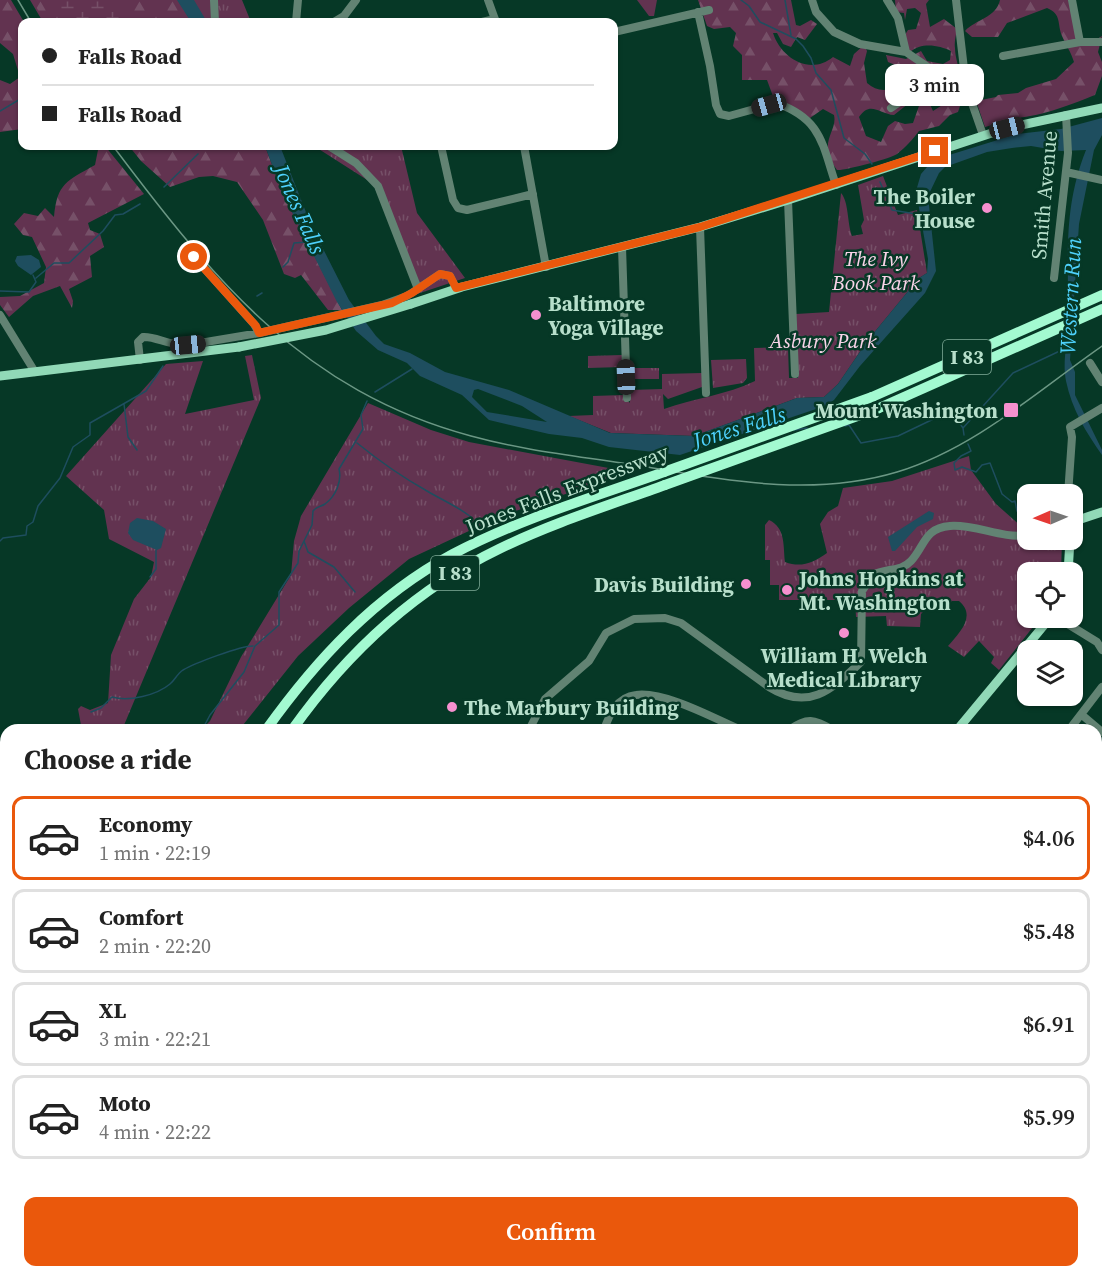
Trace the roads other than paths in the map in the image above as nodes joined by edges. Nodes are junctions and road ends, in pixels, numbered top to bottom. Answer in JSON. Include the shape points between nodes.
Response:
{"nodes":[{"id":1,"x":214,"y":0,"type":"edge"},
{"id":2,"x":298,"y":0,"type":"edge"},
{"id":3,"x":356,"y":0,"type":"edge"},
{"id":4,"x":488,"y":0,"type":"edge"},
{"id":5,"x":812,"y":0,"type":"edge"},
{"id":6,"x":887,"y":0,"type":"edge"},
{"id":7,"x":956,"y":0,"type":"edge"},
{"id":8,"x":1072,"y":0,"type":"edge"},
{"id":9,"x":709,"y":10,"type":"dead end"},
{"id":10,"x":698,"y":12,"type":"junction"},
{"id":11,"x":215,"y":18,"type":"edge"},
{"id":12,"x":296,"y":18,"type":"edge"},
{"id":13,"x":341,"y":18,"type":"edge"},
{"id":14,"x":494,"y":18,"type":"edge"},
{"id":15,"x":618,"y":31,"type":"edge"},
{"id":16,"x":1080,"y":42,"type":"junction"},
{"id":17,"x":1102,"y":42,"type":"edge"},
{"id":18,"x":906,"y":52,"type":"junction"},
{"id":19,"x":1003,"y":56,"type":"dead end"},
{"id":20,"x":932,"y":70,"type":"junction"},
{"id":21,"x":969,"y":95,"type":"junction"},
{"id":22,"x":891,"y":108,"type":"dead end"},
{"id":23,"x":1102,"y":108,"type":"edge"},
{"id":24,"x":1067,"y":119,"type":"junction"},
{"id":25,"x":983,"y":135,"type":"junction"},
{"id":26,"x":335,"y":150,"type":"edge"},
{"id":27,"x":442,"y":150,"type":"edge"},
{"id":28,"x":525,"y":150,"type":"edge"},
{"id":29,"x":1070,"y":173,"type":"junction"},
{"id":30,"x":1099,"y":180,"type":"edge"},
{"id":31,"x":836,"y":185,"type":"junction"},
{"id":32,"x":533,"y":194,"type":"junction"},
{"id":33,"x":789,"y":200,"type":"junction"},
{"id":34,"x":700,"y":227,"type":"junction"},
{"id":35,"x":622,"y":247,"type":"junction"},
{"id":36,"x":187,"y":249,"type":"dead end"},
{"id":37,"x":546,"y":267,"type":"junction"},
{"id":38,"x":1054,"y":278,"type":"dead end"},
{"id":39,"x":456,"y":288,"type":"junction"},
{"id":40,"x":418,"y":289,"type":"junction"},
{"id":41,"x":1102,"y":295,"type":"edge"},
{"id":42,"x":1102,"y":309,"type":"edge"},
{"id":43,"x":0,"y":315,"type":"edge"},
{"id":44,"x":259,"y":333,"type":"junction"},
{"id":45,"x":140,"y":360,"type":"junction"},
{"id":46,"x":1090,"y":363,"type":"dead end"},
{"id":47,"x":35,"y":372,"type":"junction"},
{"id":48,"x":795,"y":374,"type":"dead end"},
{"id":49,"x":0,"y":376,"type":"edge"},
{"id":50,"x":1102,"y":382,"type":"edge"},
{"id":51,"x":706,"y":393,"type":"dead end"},
{"id":52,"x":627,"y":398,"type":"dead end"},
{"id":53,"x":1102,"y":408,"type":"edge"},
{"id":54,"x":1069,"y":484,"type":"edge"},
{"id":55,"x":1102,"y":512,"type":"edge"},
{"id":56,"x":1083,"y":518,"type":"edge"},
{"id":57,"x":1017,"y":536,"type":"edge"},
{"id":58,"x":1042,"y":628,"type":"edge"},
{"id":59,"x":1074,"y":628,"type":"edge"},
{"id":60,"x":1102,"y":651,"type":"edge"},
{"id":61,"x":1102,"y":687,"type":"edge"},
{"id":62,"x":1082,"y":715,"type":"junction"},
{"id":63,"x":271,"y":724,"type":"edge"},
{"id":64,"x":296,"y":724,"type":"edge"},
{"id":65,"x":532,"y":724,"type":"edge"},
{"id":66,"x":607,"y":724,"type":"edge"},
{"id":67,"x":727,"y":724,"type":"edge"},
{"id":68,"x":799,"y":724,"type":"edge"},
{"id":69,"x":821,"y":724,"type":"edge"},
{"id":70,"x":962,"y":724,"type":"edge"},
{"id":71,"x":1074,"y":724,"type":"edge"},
{"id":72,"x":1093,"y":724,"type":"edge"}],
"edges":[{"from":1,"to":11,"type":"street"},
{"from":2,"to":12,"type":"street"},
{"from":3,"to":13,"type":"street"},
{"from":4,"to":14,"type":"street"},
{"from":5,"to":18,"type":"street","via":[[823,21],[841,36],[860,44]]},
{"from":6,"to":18,"type":"street","via":[[898,18]]},
{"from":7,"to":21,"type":"street"},
{"from":8,"to":16,"type":"street"},
{"from":9,"to":10,"type":"street"},
{"from":10,"to":15,"type":"street"},
{"from":10,"to":31,"type":"street","via":[[720,114],[729,116],[776,103],[805,118],[818,132]]},
{"from":16,"to":17,"type":"street"},
{"from":16,"to":19,"type":"street"},
{"from":18,"to":20,"type":"street"},
{"from":20,"to":21,"type":"street"},
{"from":20,"to":22,"type":"street","via":[[914,79],[908,97]]},
{"from":21,"to":25,"type":"street"},
{"from":23,"to":24,"type":"main road"},
{"from":24,"to":25,"type":"main road"},
{"from":24,"to":29,"type":"street","name":"Smith Avenue"},
{"from":25,"to":31,"type":"main road"},
{"from":26,"to":40,"type":"street","via":[[356,163],[374,181]]},
{"from":27,"to":32,"type":"street","via":[[458,208],[467,210]]},
{"from":28,"to":32,"type":"street"},
{"from":29,"to":30,"type":"street"},
{"from":29,"to":38,"type":"street","name":"Smith Avenue"},
{"from":31,"to":33,"type":"main road"},
{"from":32,"to":37,"type":"street"},
{"from":33,"to":34,"type":"main road"},
{"from":33,"to":48,"type":"street"},
{"from":34,"to":35,"type":"main road"},
{"from":34,"to":51,"type":"street"},
{"from":35,"to":37,"type":"main road"},
{"from":35,"to":52,"type":"street"},
{"from":36,"to":44,"type":"street"},
{"from":37,"to":39,"type":"main road"},
{"from":39,"to":40,"type":"street","via":[[450,276],[440,274]]},
{"from":39,"to":45,"type":"main road","bridge":true,"via":[[326,330]]},
{"from":40,"to":44,"type":"street","via":[[360,311]]},
{"from":41,"to":63,"type":"highway","name":"Jones Falls Expressway","number":"I 83","bridge":true,"via":[[872,397],[505,530],[454,554],[383,602],[341,638]]},
{"from":42,"to":64,"type":"highway","name":"Jones Falls Expressway","number":"I 83","bridge":true,"via":[[877,409],[520,539],[440,582],[394,616],[321,690]]},
{"from":43,"to":47,"type":"street"},
{"from":44,"to":45,"type":"street","via":[[180,346],[143,337],[138,342]]},
{"from":45,"to":47,"type":"main road"},
{"from":46,"to":50,"type":"street"},
{"from":47,"to":49,"type":"main road"},
{"from":53,"to":54,"type":"street","via":[[1071,427]]},
{"from":55,"to":56,"type":"main road"},
{"from":57,"to":65,"type":"street","via":[[942,527],[922,541],[905,566],[873,575],[862,591],[861,662],[825,693],[808,698],[785,696],[681,623],[665,618],[634,619],[606,633],[589,661],[553,689]]},
{"from":58,"to":70,"type":"main road"},
{"from":59,"to":60,"type":"street","via":[[1097,642]]},
{"from":61,"to":62,"type":"street"},
{"from":62,"to":71,"type":"street"},
{"from":62,"to":72,"type":"street"},
{"from":66,"to":67,"type":"street","via":[[616,705],[636,695],[680,704]]},
{"from":68,"to":69,"type":"street","via":[[811,719]]}]}
